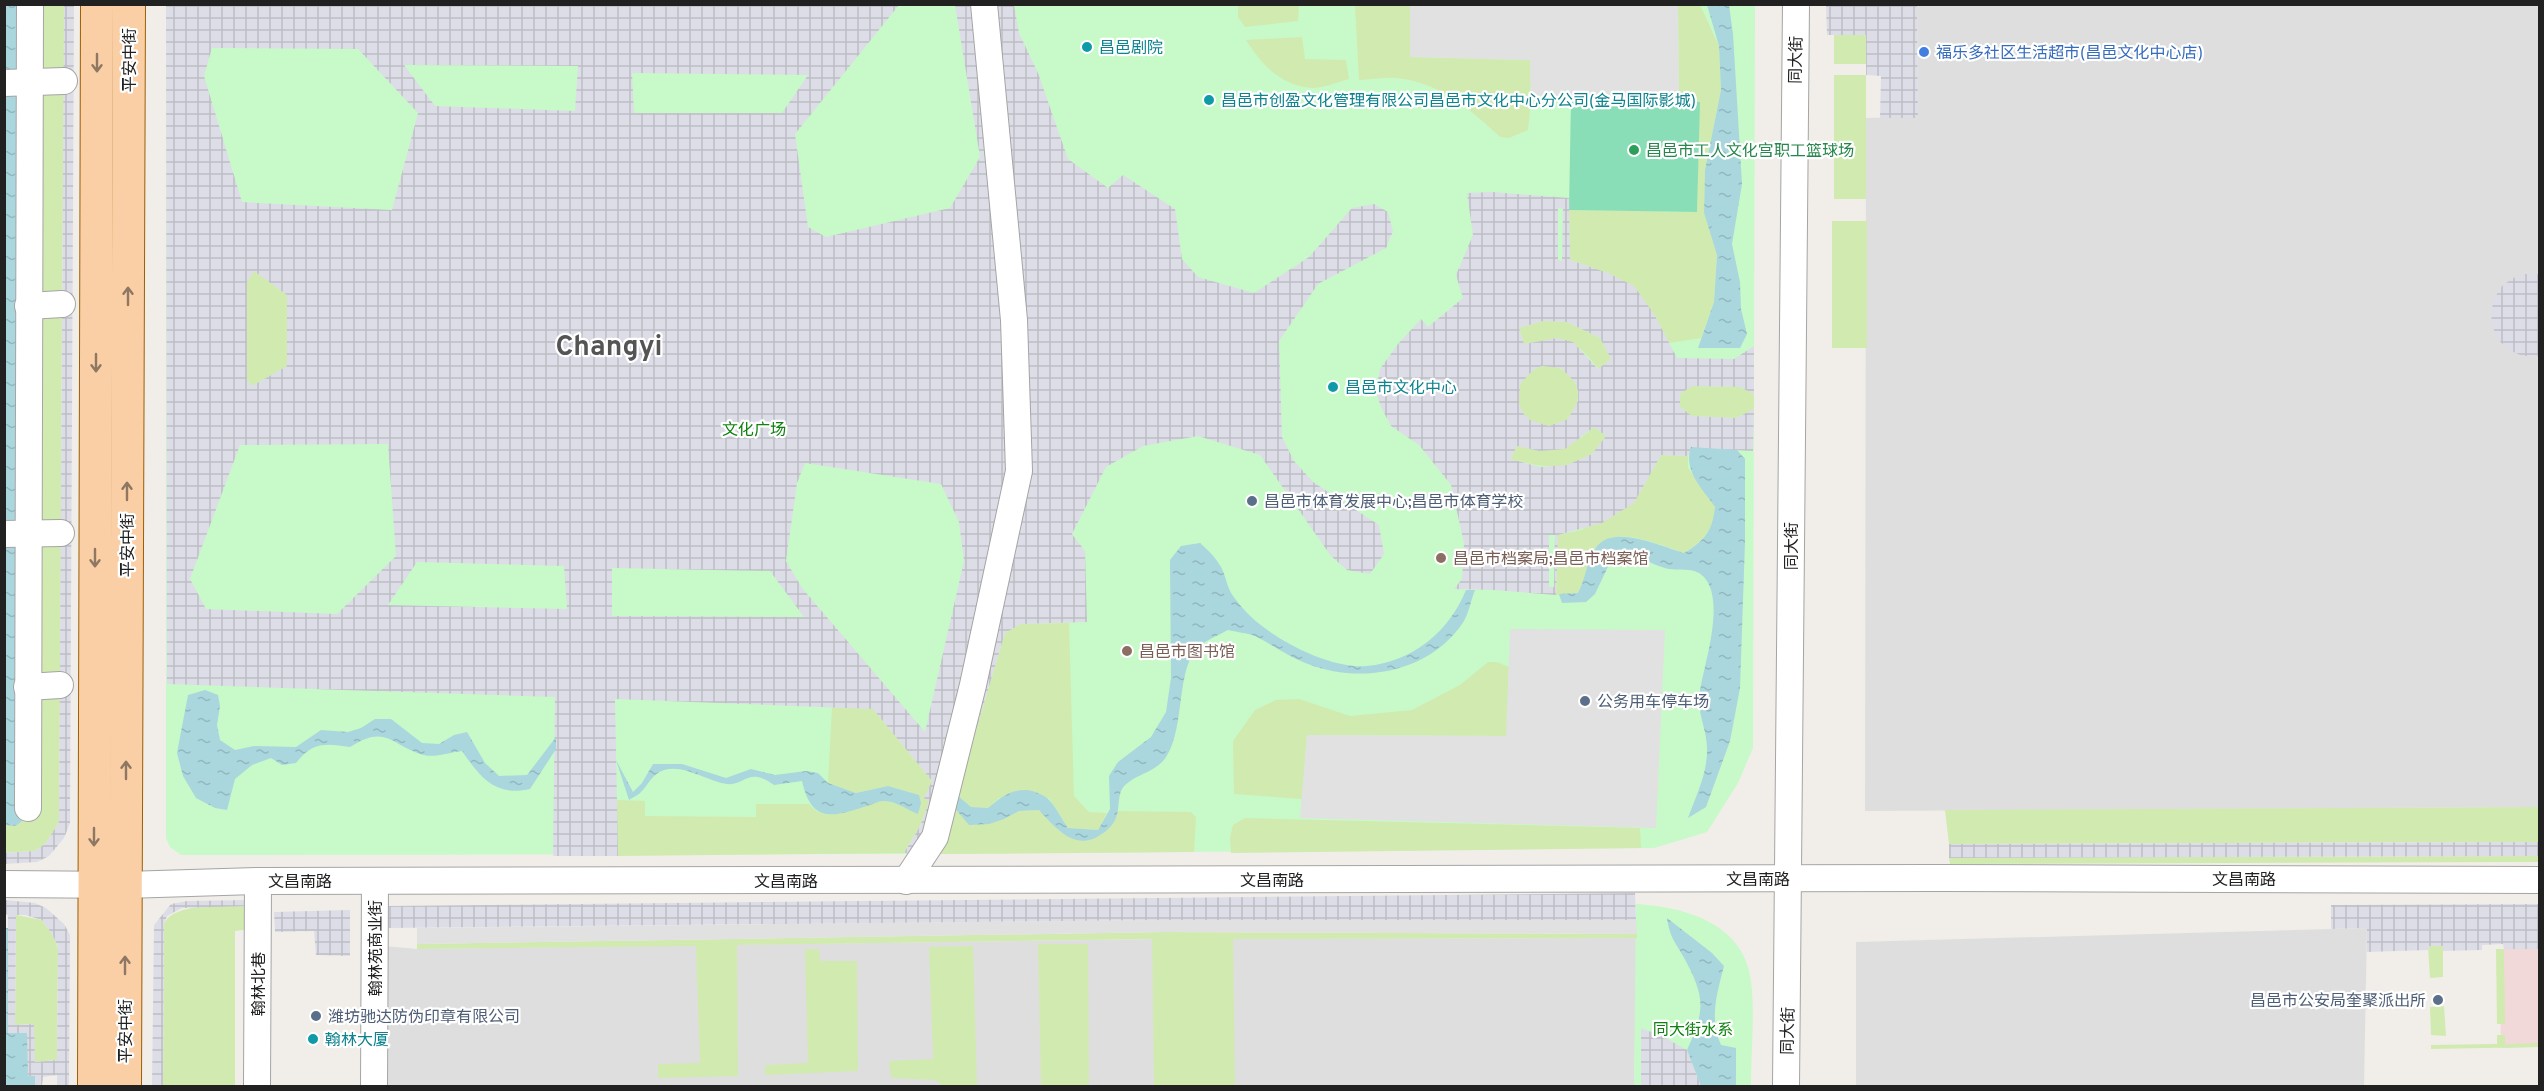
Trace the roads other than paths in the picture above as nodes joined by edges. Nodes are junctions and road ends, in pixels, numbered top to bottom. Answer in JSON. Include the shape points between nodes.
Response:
{"nodes":[{"id":1,"x":30,"y":4,"type":"edge"},
{"id":2,"x":97,"y":4,"type":"edge"},
{"id":3,"x":129,"y":4,"type":"edge"},
{"id":4,"x":984,"y":4,"type":"edge"},
{"id":5,"x":1796,"y":4,"type":"edge"},
{"id":6,"x":64,"y":81,"type":"dead end"},
{"id":7,"x":30,"y":82,"type":"junction"},
{"id":8,"x":4,"y":83,"type":"edge"},
{"id":9,"x":62,"y":304,"type":"dead end"},
{"id":10,"x":28,"y":306,"type":"junction"},
{"id":11,"x":61,"y":533,"type":"dead end"},
{"id":12,"x":16,"y":535,"type":"edge"},
{"id":13,"x":60,"y":685,"type":"dead end"},
{"id":14,"x":27,"y":687,"type":"junction"},
{"id":15,"x":28,"y":808,"type":"dead end"},
{"id":16,"x":1789,"y":879,"type":"junction"},
{"id":17,"x":2540,"y":880,"type":"edge"},
{"id":18,"x":258,"y":881,"type":"junction"},
{"id":19,"x":375,"y":881,"type":"junction"},
{"id":20,"x":906,"y":881,"type":"junction"},
{"id":21,"x":4,"y":884,"type":"edge"},
{"id":22,"x":94,"y":884,"type":"junction"},
{"id":23,"x":125,"y":885,"type":"junction"},
{"id":24,"x":93,"y":1086,"type":"edge"},
{"id":25,"x":125,"y":1086,"type":"edge"},
{"id":26,"x":257,"y":1086,"type":"edge"},
{"id":27,"x":374,"y":1086,"type":"edge"},
{"id":28,"x":1786,"y":1086,"type":"edge"}],
"edges":[{"from":1,"to":7,"type":"street"},
{"from":2,"to":22,"type":"main road","name":"平安中街","one_way":true},
{"from":23,"to":3,"type":"main road","name":"平安中街","one_way":true},
{"from":4,"to":20,"type":"street","via":[[1014,320],[1019,471],[973,685],[935,837]]},
{"from":5,"to":16,"type":"street","name":"同大街"},
{"from":6,"to":7,"type":"street"},
{"from":7,"to":8,"type":"street"},
{"from":7,"to":10,"type":"street"},
{"from":9,"to":10,"type":"street"},
{"from":10,"to":12,"type":"street"},
{"from":11,"to":12,"type":"street"},
{"from":12,"to":14,"type":"street"},
{"from":13,"to":14,"type":"street"},
{"from":14,"to":15,"type":"street"},
{"from":16,"to":17,"type":"street","name":"文昌南路"},
{"from":16,"to":20,"type":"street","name":"文昌南路"},
{"from":16,"to":28,"type":"street","name":"同大街"},
{"from":18,"to":19,"type":"street","name":"文昌南路"},
{"from":18,"to":23,"type":"street","name":"文昌南路"},
{"from":18,"to":26,"type":"street","name":"翰林北巷"},
{"from":19,"to":20,"type":"street","name":"文昌南路"},
{"from":19,"to":27,"type":"street","name":"翰林苑商业街"},
{"from":21,"to":22,"type":"street","name":"文昌南路"},
{"from":22,"to":23,"type":"street","name":"文昌南路"},
{"from":22,"to":24,"type":"main road","name":"平安中街"},
{"from":25,"to":23,"type":"main road","name":"平安中街","one_way":true}]}
